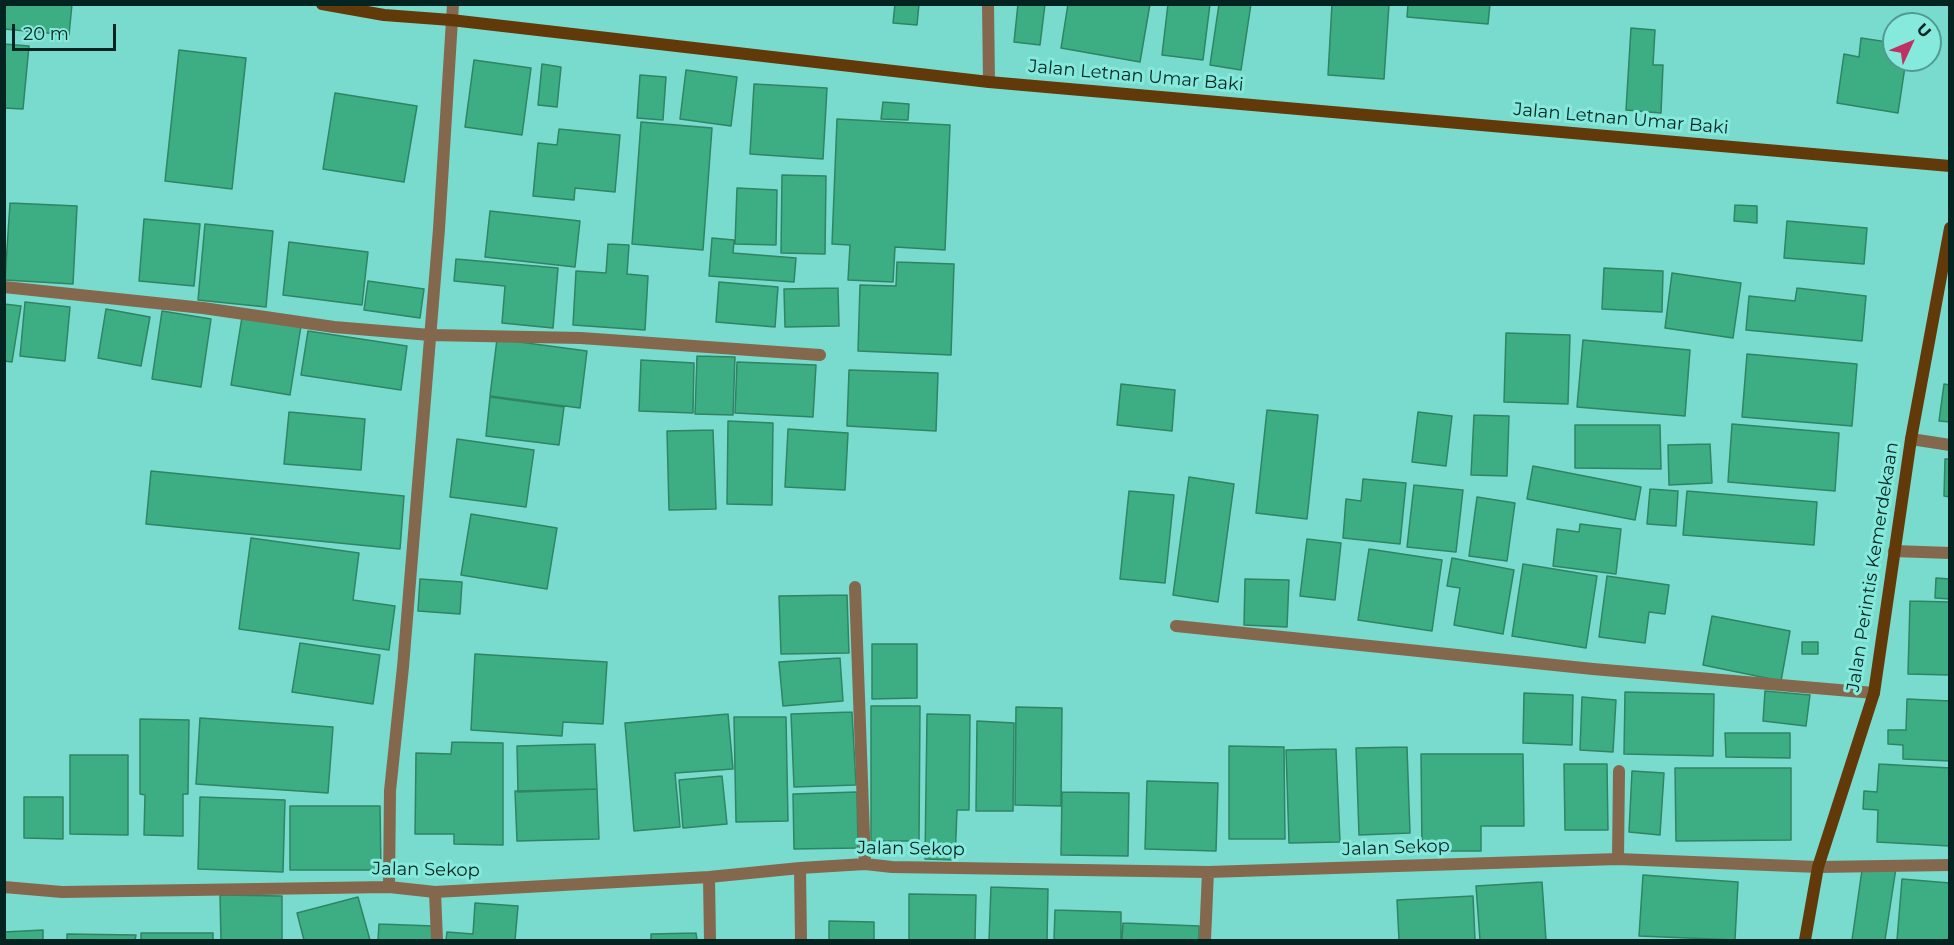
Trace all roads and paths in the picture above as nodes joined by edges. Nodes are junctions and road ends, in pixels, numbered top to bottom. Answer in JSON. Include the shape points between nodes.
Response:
{"nodes":[{"id":1,"x":322,"y":4,"type":"edge"},
{"id":2,"x":453,"y":4,"type":"edge"},
{"id":3,"x":988,"y":4,"type":"edge"},
{"id":4,"x":452,"y":20,"type":"junction"},
{"id":5,"x":989,"y":82,"type":"junction"},
{"id":6,"x":1950,"y":166,"type":"edge"},
{"id":7,"x":1950,"y":228,"type":"edge"},
{"id":8,"x":4,"y":287,"type":"edge"},
{"id":9,"x":430,"y":335,"type":"junction"},
{"id":10,"x":820,"y":354,"type":"dead end"},
{"id":11,"x":1911,"y":439,"type":"junction"},
{"id":12,"x":1950,"y":445,"type":"edge"},
{"id":13,"x":1894,"y":551,"type":"junction"},
{"id":14,"x":1950,"y":553,"type":"edge"},
{"id":15,"x":855,"y":587,"type":"dead end"},
{"id":16,"x":1176,"y":626,"type":"dead end"},
{"id":17,"x":1875,"y":693,"type":"junction"},
{"id":18,"x":1619,"y":771,"type":"dead end"},
{"id":19,"x":1618,"y":860,"type":"junction"},
{"id":20,"x":865,"y":864,"type":"junction"},
{"id":21,"x":1950,"y":865,"type":"edge"},
{"id":22,"x":1818,"y":867,"type":"junction"},
{"id":23,"x":800,"y":868,"type":"junction"},
{"id":24,"x":1208,"y":872,"type":"junction"},
{"id":25,"x":709,"y":877,"type":"junction"},
{"id":26,"x":4,"y":887,"type":"edge"},
{"id":27,"x":389,"y":887,"type":"junction"},
{"id":28,"x":435,"y":892,"type":"junction"},
{"id":29,"x":437,"y":940,"type":"edge"},
{"id":30,"x":710,"y":940,"type":"edge"},
{"id":31,"x":801,"y":940,"type":"edge"},
{"id":32,"x":1206,"y":940,"type":"edge"},
{"id":33,"x":1805,"y":940,"type":"edge"}],
"edges":[{"from":1,"to":4,"type":"street","name":"Jalan Letnan Umar Baki","via":[[384,15]]},
{"from":2,"to":4,"type":"street"},
{"from":3,"to":5,"type":"street"},
{"from":4,"to":5,"type":"street","name":"Jalan Letnan Umar Baki"},
{"from":4,"to":9,"type":"street"},
{"from":5,"to":6,"type":"street","name":"Jalan Letnan Umar Baki"},
{"from":7,"to":11,"type":"street","name":"Jalan Perintis Kemerdekaan"},
{"from":8,"to":9,"type":"street"},
{"from":9,"to":10,"type":"street","via":[[580,338]]},
{"from":9,"to":27,"type":"street","via":[[390,790]]},
{"from":11,"to":12,"type":"street"},
{"from":11,"to":13,"type":"street","name":"Jalan Perintis Kemerdekaan"},
{"from":13,"to":14,"type":"street"},
{"from":13,"to":17,"type":"street","name":"Jalan Perintis Kemerdekaan"},
{"from":15,"to":20,"type":"street"},
{"from":16,"to":17,"type":"street","via":[[1593,669]]},
{"from":17,"to":22,"type":"street","name":"Jalan Perintis Kemerdekaan"},
{"from":18,"to":19,"type":"street"},
{"from":19,"to":22,"type":"street","name":"Jalan Sekop"},
{"from":19,"to":24,"type":"street","name":"Jalan Sekop"},
{"from":20,"to":23,"type":"street","name":"Jalan Sekop"},
{"from":20,"to":24,"type":"street","name":"Jalan Sekop"},
{"from":21,"to":22,"type":"street","name":"Jalan Sekop"},
{"from":22,"to":33,"type":"street","name":"Jalan Perintis Kemerdekaan"},
{"from":23,"to":25,"type":"street","name":"Jalan Sekop"},
{"from":23,"to":31,"type":"street"},
{"from":24,"to":32,"type":"street"},
{"from":25,"to":28,"type":"street","name":"Jalan Sekop"},
{"from":25,"to":30,"type":"street"},
{"from":26,"to":27,"type":"street","name":"Jalan Sekop","via":[[62,892]]},
{"from":27,"to":28,"type":"street","name":"Jalan Sekop"},
{"from":28,"to":29,"type":"street"}]}
